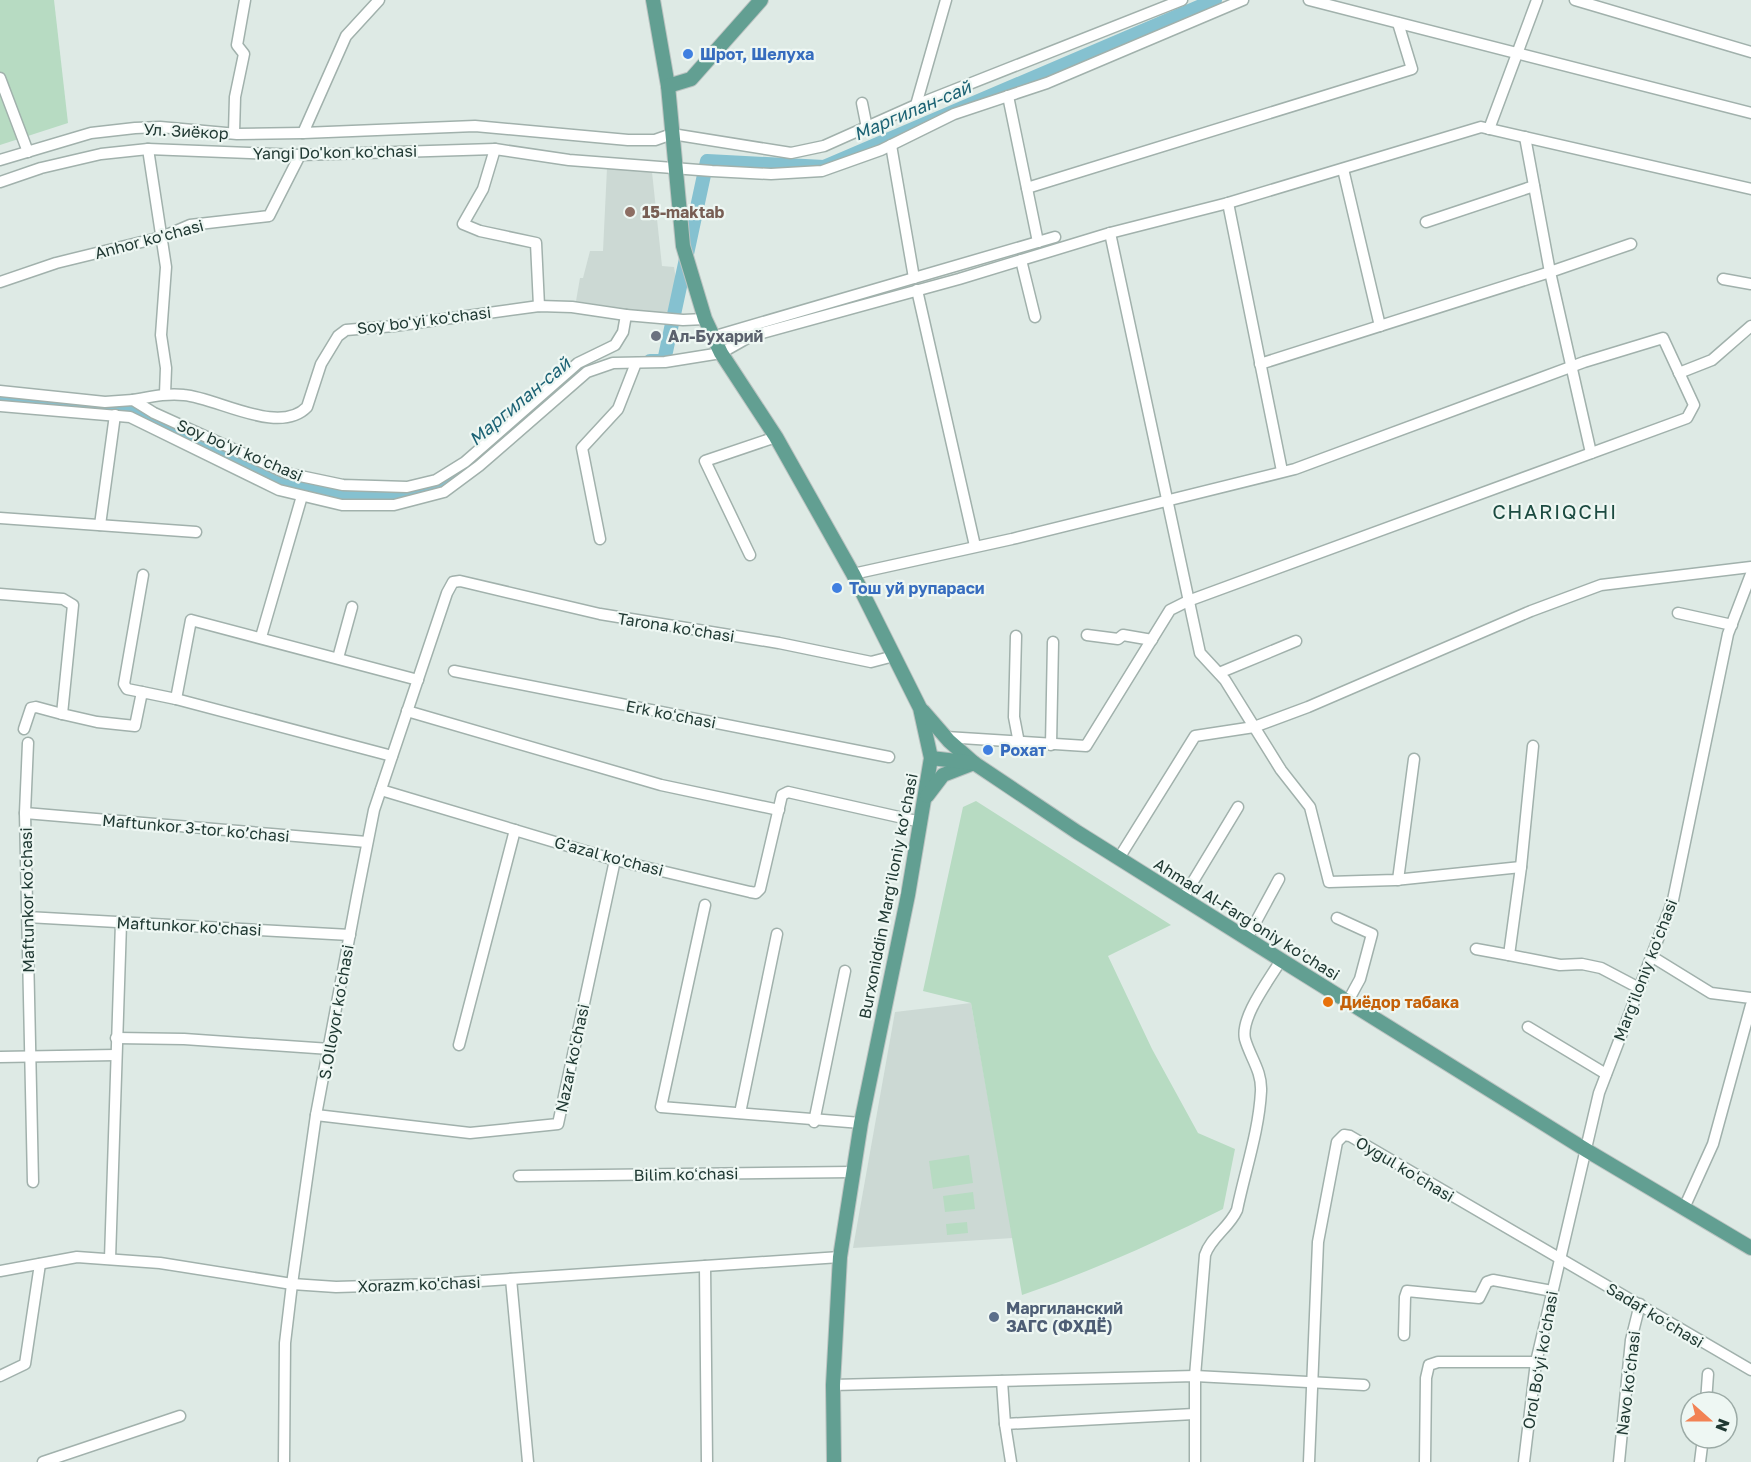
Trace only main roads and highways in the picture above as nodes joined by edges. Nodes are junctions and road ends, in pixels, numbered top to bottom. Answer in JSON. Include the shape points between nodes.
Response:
{"nodes":[{"id":1,"x":653,"y":0,"type":"edge"},
{"id":2,"x":761,"y":0,"type":"edge"},
{"id":3,"x":668,"y":86,"type":"junction"},
{"id":4,"x":920,"y":708,"type":"junction"},
{"id":5,"x":932,"y":758,"type":"junction"},
{"id":6,"x":974,"y":763,"type":"junction"},
{"id":7,"x":926,"y":798,"type":"junction"},
{"id":8,"x":1751,"y":1248,"type":"edge"},
{"id":9,"x":834,"y":1462,"type":"edge"}],
"edges":[{"from":1,"to":3,"type":"main road","name":"Burxoniddin Marg’iloniy ko’chasi"},
{"from":2,"to":3,"type":"main road","via":[[691,79]]},
{"from":3,"to":4,"type":"main road","name":"Burxoniddin Marg’iloniy ko’chasi","via":[[683,246],[712,338],[776,437],[853,574]]},
{"from":4,"to":5,"type":"main road","name":"Burxoniddin Marg’iloniy ko’chasi"},
{"from":4,"to":6,"type":"main road","name":"Ahmad Al-Fargʻoniy koʻchasi"},
{"from":5,"to":6,"type":"main road"},
{"from":5,"to":7,"type":"main road","name":"Burxoniddin Marg’iloniy ko’chasi"},
{"from":6,"to":7,"type":"main road","via":[[943,775]]},
{"from":6,"to":8,"type":"main road","name":"Ahmad Al-Fargʻoniy koʻchasi","via":[[1348,1002]]},
{"from":7,"to":9,"type":"main road","name":"Burxoniddin Marg’iloniy ko’chasi","via":[[861,1123],[840,1257],[832,1385]]}]}
